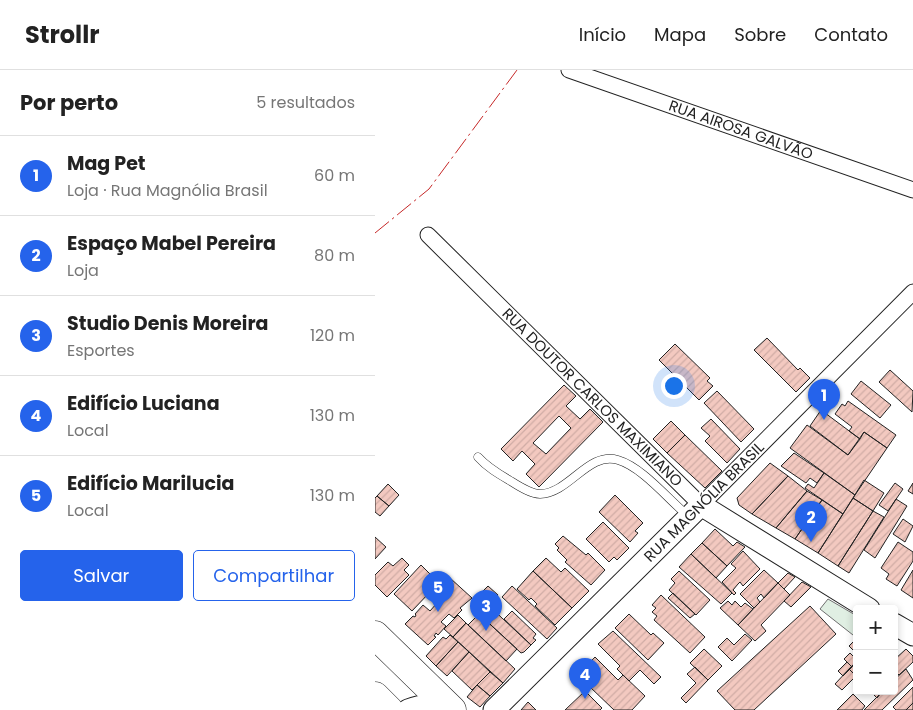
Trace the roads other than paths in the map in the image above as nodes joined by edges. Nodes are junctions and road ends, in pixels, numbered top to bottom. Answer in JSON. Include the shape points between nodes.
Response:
{"nodes":[{"id":1,"x":569,"y":70,"type":"edge"},
{"id":2,"x":913,"y":190,"type":"edge"},
{"id":3,"x":428,"y":235,"type":"dead end"},
{"id":4,"x":913,"y":292,"type":"edge"},
{"id":5,"x":478,"y":457,"type":"dead end"},
{"id":6,"x":695,"y":511,"type":"junction"},
{"id":7,"x":862,"y":605,"type":"edge"},
{"id":8,"x":898,"y":626,"type":"edge"},
{"id":9,"x":375,"y":634,"type":"edge"},
{"id":10,"x":913,"y":635,"type":"edge"},
{"id":11,"x":375,"y":696,"type":"edge"},
{"id":12,"x":389,"y":710,"type":"edge"},
{"id":13,"x":408,"y":710,"type":"edge"},
{"id":14,"x":443,"y":710,"type":"edge"},
{"id":15,"x":452,"y":710,"type":"edge"},
{"id":16,"x":494,"y":710,"type":"edge"}],
"edges":[{"from":1,"to":2,"type":"street","name":"RUA AIROSA GALVÃO"},
{"from":3,"to":6,"type":"street","name":"RUA DOUTOR CARLOS MAXIMIANO"},
{"from":4,"to":6,"type":"street","name":"RUA MAGNÓLIA BRASIL"},
{"from":5,"to":6,"type":"lane","via":[[520,487],[539,494],[561,488],[600,459],[617,459]]},
{"from":6,"to":7,"type":"main road","name":"RUA DOUTOR CARLOS MAXIMIANO"},
{"from":6,"to":16,"type":"main road","name":"RUA MAGNÓLIA BRASIL"},
{"from":8,"to":10,"type":"main road"},
{"from":9,"to":15,"type":"highway"},
{"from":11,"to":12,"type":"highway"},
{"from":13,"to":14,"type":"main road","via":[[432,705]]}]}
